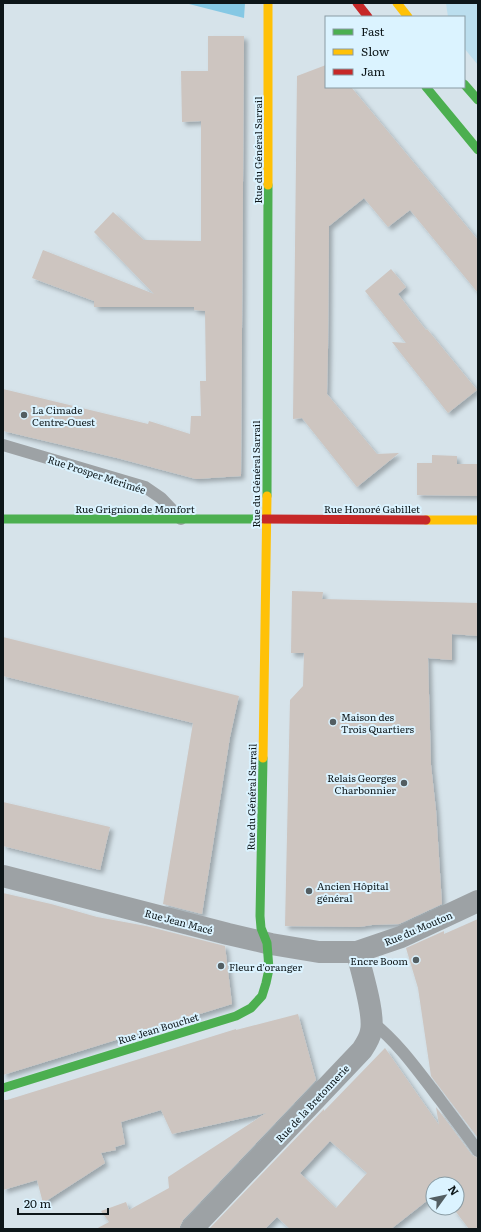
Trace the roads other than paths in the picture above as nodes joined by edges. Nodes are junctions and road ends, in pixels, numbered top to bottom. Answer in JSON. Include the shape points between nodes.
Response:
{"nodes":[{"id":1,"x":268,"y":3,"type":"edge"},
{"id":2,"x":357,"y":3,"type":"edge"},
{"id":3,"x":397,"y":3,"type":"edge"},
{"id":4,"x":367,"y":16,"type":"edge"},
{"id":5,"x":407,"y":16,"type":"edge"},
{"id":6,"x":465,"y":85,"type":"edge"},
{"id":7,"x":427,"y":88,"type":"edge"},
{"id":8,"x":478,"y":100,"type":"edge"},
{"id":9,"x":478,"y":150,"type":"edge"},
{"id":10,"x":3,"y":445,"type":"edge"},
{"id":11,"x":181,"y":518,"type":"junction"},
{"id":12,"x":3,"y":519,"type":"edge"},
{"id":13,"x":266,"y":519,"type":"junction"},
{"id":14,"x":478,"y":520,"type":"edge"},
{"id":15,"x":3,"y":876,"type":"edge"},
{"id":16,"x":478,"y":902,"type":"edge"},
{"id":17,"x":267,"y":943,"type":"junction"},
{"id":18,"x":357,"y":952,"type":"junction"},
{"id":19,"x":372,"y":1022,"type":"junction"},
{"id":20,"x":3,"y":1088,"type":"edge"},
{"id":21,"x":478,"y":1151,"type":"edge"},
{"id":22,"x":192,"y":1229,"type":"edge"}],
"edges":[{"from":1,"to":13,"type":"street","name":"Rue du Général Sarrail"},
{"from":2,"to":4,"type":"street"},
{"from":3,"to":5,"type":"street"},
{"from":6,"to":8,"type":"street"},
{"from":7,"to":9,"type":"street"},
{"from":10,"to":11,"type":"lane","name":"Rue Prosper Merimée","via":[[145,487],[161,498]]},
{"from":11,"to":12,"type":"street","name":"Rue Grignion de Monfort"},
{"from":11,"to":13,"type":"street","name":"Rue Grignion de Monfort"},
{"from":13,"to":14,"type":"street","name":"Rue Honoré Gabillet"},
{"from":13,"to":17,"type":"street","name":"Rue du Général Sarrail","via":[[260,928]]},
{"from":15,"to":17,"type":"street","name":"Rue Jean Macé"},
{"from":16,"to":18,"type":"street","name":"Rue du Mouton","via":[[401,937]]},
{"from":17,"to":18,"type":"street","name":"Rue Jean Macé","via":[[319,952]]},
{"from":17,"to":20,"type":"street","name":"Rue Jean Bouchet","via":[[269,969],[262,996],[250,1008],[236,1016]]},
{"from":18,"to":19,"type":"street","name":"Rue de la Bretonnerie"},
{"from":19,"to":21,"type":"lane","via":[[412,1063]]},
{"from":19,"to":22,"type":"street","name":"Rue de la Bretonnerie","via":[[372,1030],[362,1050]]}]}
